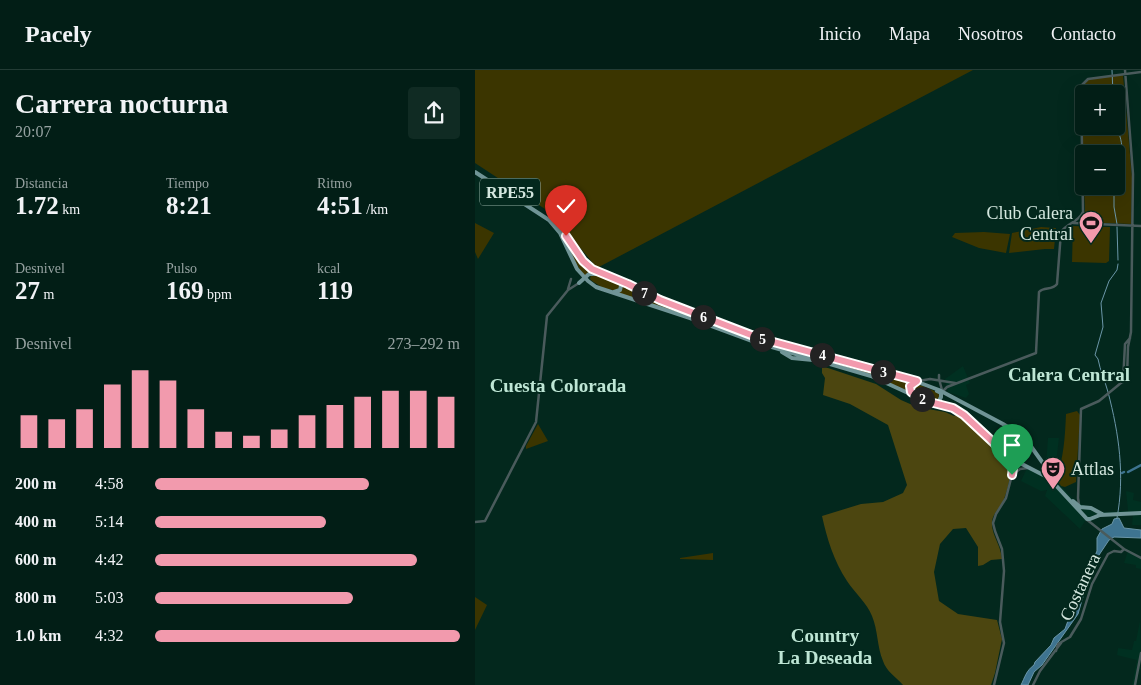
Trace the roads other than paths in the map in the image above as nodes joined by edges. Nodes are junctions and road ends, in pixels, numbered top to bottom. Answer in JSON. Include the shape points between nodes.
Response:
{"nodes":[{"id":1,"x":1125,"y":72,"type":"edge"},
{"id":2,"x":1141,"y":72,"type":"edge"},
{"id":3,"x":475,"y":170,"type":"edge"},
{"id":4,"x":1082,"y":216,"type":"junction"},
{"id":5,"x":1072,"y":223,"type":"junction"},
{"id":6,"x":1083,"y":224,"type":"junction"},
{"id":7,"x":1133,"y":226,"type":"junction"},
{"id":8,"x":1141,"y":226,"type":"edge"},
{"id":9,"x":591,"y":273,"type":"junction"},
{"id":10,"x":605,"y":275,"type":"junction"},
{"id":11,"x":612,"y":278,"type":"junction"},
{"id":12,"x":571,"y":279,"type":"dead end"},
{"id":13,"x":581,"y":280,"type":"junction"},
{"id":14,"x":622,"y":282,"type":"junction"},
{"id":15,"x":621,"y":288,"type":"junction"},
{"id":16,"x":600,"y":289,"type":"junction"},
{"id":17,"x":567,"y":290,"type":"junction"},
{"id":18,"x":607,"y":291,"type":"junction"},
{"id":19,"x":1130,"y":338,"type":"junction"},
{"id":20,"x":939,"y":375,"type":"dead end"},
{"id":21,"x":917,"y":381,"type":"junction"},
{"id":22,"x":939,"y":381,"type":"junction"},
{"id":23,"x":1123,"y":382,"type":"junction"},
{"id":24,"x":959,"y":383,"type":"junction"},
{"id":25,"x":934,"y":388,"type":"junction"},
{"id":26,"x":943,"y":392,"type":"junction"},
{"id":27,"x":919,"y":398,"type":"junction"},
{"id":28,"x":941,"y":398,"type":"junction"},
{"id":29,"x":932,"y":402,"type":"junction"},
{"id":30,"x":1009,"y":457,"type":"junction"},
{"id":31,"x":1029,"y":468,"type":"junction"},
{"id":32,"x":1012,"y":475,"type":"junction"},
{"id":33,"x":1049,"y":475,"type":"junction"},
{"id":34,"x":1081,"y":507,"type":"junction"},
{"id":35,"x":1091,"y":509,"type":"junction"},
{"id":36,"x":1141,"y":513,"type":"edge"},
{"id":37,"x":1104,"y":515,"type":"junction"},
{"id":38,"x":1085,"y":517,"type":"junction"},
{"id":39,"x":1094,"y":517,"type":"junction"},
{"id":40,"x":475,"y":522,"type":"edge"},
{"id":41,"x":1097,"y":527,"type":"junction"},
{"id":42,"x":1124,"y":550,"type":"junction"},
{"id":43,"x":1141,"y":558,"type":"edge"},
{"id":44,"x":1141,"y":654,"type":"edge"},
{"id":45,"x":994,"y":685,"type":"edge"},
{"id":46,"x":1033,"y":685,"type":"edge"},
{"id":47,"x":1135,"y":685,"type":"edge"}],
"edges":[{"from":1,"to":2,"type":"street"},
{"from":1,"to":4,"type":"street","via":[[1082,83]]},
{"from":1,"to":7,"type":"street","via":[[1133,174]]},
{"from":3,"to":10,"type":"main road","number":"RPE55","via":[[549,217],[587,265]]},
{"from":3,"to":13,"type":"main road","number":"RPE55","via":[[549,220],[560,233]]},
{"from":4,"to":5,"type":"street"},
{"from":4,"to":6,"type":"street"},
{"from":5,"to":6,"type":"street"},
{"from":5,"to":24,"type":"street","via":[[1063,228],[1061,234],[1057,284],[1039,292],[1036,353]]},
{"from":6,"to":7,"type":"street"},
{"from":7,"to":8,"type":"street"},
{"from":7,"to":19,"type":"street"},
{"from":9,"to":10,"type":"main road","number":"RPE55"},
{"from":9,"to":13,"type":"main road"},
{"from":9,"to":16,"type":"main road","via":[[590,280]]},
{"from":10,"to":11,"type":"main road","number":"RPE55"},
{"from":11,"to":14,"type":"main road","number":"RPE55"},
{"from":11,"to":15,"type":"main road","number":"RPE55","via":[[620,283]]},
{"from":12,"to":17,"type":"street"},
{"from":13,"to":16,"type":"main road","number":"RPE55"},
{"from":13,"to":17,"type":"street"},
{"from":14,"to":15,"type":"main road"},
{"from":14,"to":21,"type":"main road","number":"RPE55","via":[[753,336]]},
{"from":15,"to":18,"type":"main road","number":"RPE55","via":[[617,292]]},
{"from":16,"to":18,"type":"main road","number":"RPE55"},
{"from":17,"to":40,"type":"street","via":[[547,318],[536,422],[485,522]]},
{"from":18,"to":27,"type":"main road","number":"RPE55","via":[[755,342],[847,368]]},
{"from":19,"to":23,"type":"street","via":[[1127,378]]},
{"from":19,"to":23,"type":"street","via":[[1125,344]]},
{"from":20,"to":22,"type":"street"},
{"from":21,"to":22,"type":"street"},
{"from":21,"to":25,"type":"main road","number":"RPE55"},
{"from":21,"to":27,"type":"main road","via":[[909,390]]},
{"from":22,"to":24,"type":"street"},
{"from":22,"to":26,"type":"street"},
{"from":23,"to":34,"type":"street","via":[[1091,406],[1081,409],[1078,502]]},
{"from":24,"to":26,"type":"street","via":[[946,387]]},
{"from":25,"to":26,"type":"main road","number":"RPE55"},
{"from":25,"to":28,"type":"main road"},
{"from":26,"to":28,"type":"main road"},
{"from":26,"to":33,"type":"main road","number":"RPE55","via":[[1019,434]]},
{"from":27,"to":29,"type":"main road","number":"RPE55"},
{"from":28,"to":29,"type":"main road"},
{"from":29,"to":30,"type":"main road","number":"RPE55","via":[[962,413]]},
{"from":30,"to":31,"type":"main road","number":"RPE55"},
{"from":30,"to":32,"type":"street"},
{"from":31,"to":32,"type":"street","via":[[1020,469]]},
{"from":31,"to":33,"type":"main road","number":"RPE55"},
{"from":32,"to":45,"type":"street","via":[[1006,498],[993,523],[1002,549],[1004,572],[1000,622],[1004,643]]},
{"from":33,"to":34,"type":"main road","number":"RPE55"},
{"from":33,"to":38,"type":"main road","number":"RPE55"},
{"from":34,"to":35,"type":"main road"},
{"from":35,"to":37,"type":"main road"},
{"from":35,"to":38,"type":"main road","via":[[1085,510]]},
{"from":35,"to":39,"type":"main road"},
{"from":36,"to":37,"type":"main road"},
{"from":37,"to":39,"type":"main road"},
{"from":38,"to":39,"type":"main road"},
{"from":38,"to":41,"type":"street"},
{"from":39,"to":41,"type":"street"},
{"from":41,"to":42,"type":"street"},
{"from":42,"to":43,"type":"street"},
{"from":42,"to":46,"type":"street","name":"Costanera","via":[[1108,554],[1092,584],[1081,619],[1071,636],[1058,645]]},
{"from":44,"to":47,"type":"street"}]}
